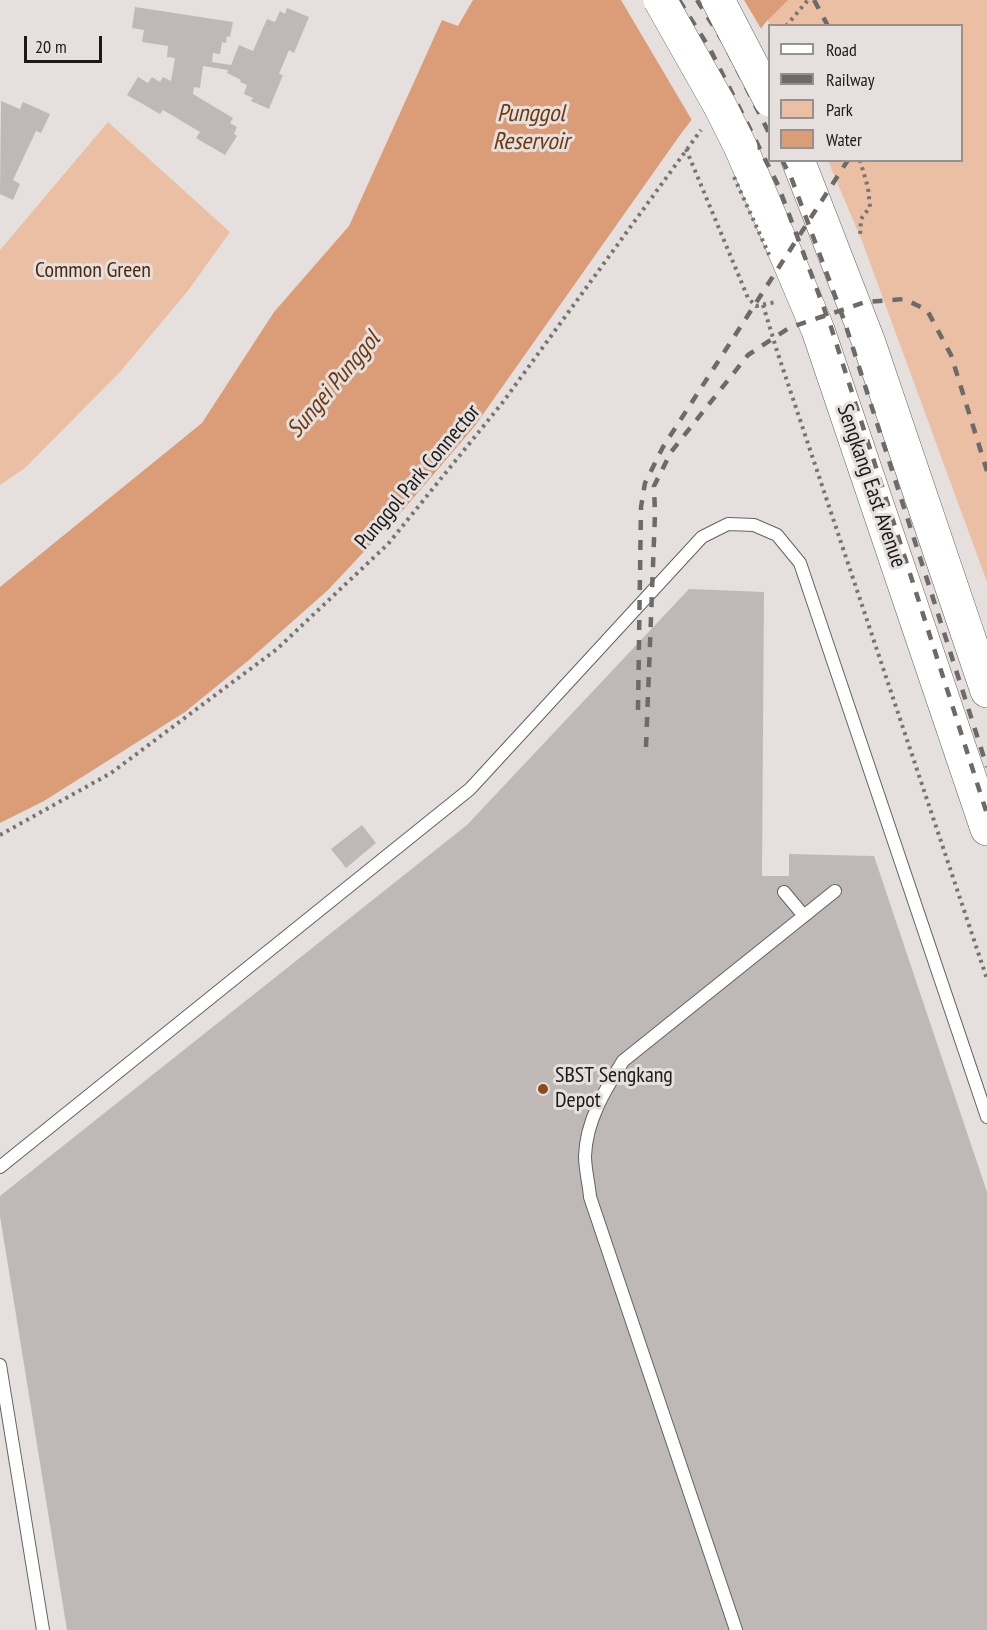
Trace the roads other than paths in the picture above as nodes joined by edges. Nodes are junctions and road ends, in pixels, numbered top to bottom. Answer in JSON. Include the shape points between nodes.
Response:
{"nodes":[{"id":1,"x":660,"y":0,"type":"edge"},
{"id":2,"x":718,"y":0,"type":"edge"},
{"id":3,"x":768,"y":96,"type":"edge"},
{"id":4,"x":799,"y":162,"type":"edge"},
{"id":5,"x":987,"y":691,"type":"edge"},
{"id":6,"x":987,"y":829,"type":"edge"},
{"id":7,"x":835,"y":891,"type":"dead end"},
{"id":8,"x":784,"y":892,"type":"dead end"},
{"id":9,"x":804,"y":916,"type":"junction"},
{"id":10,"x":987,"y":1117,"type":"edge"},
{"id":11,"x":0,"y":1167,"type":"edge"},
{"id":12,"x":0,"y":1365,"type":"edge"},
{"id":13,"x":43,"y":1630,"type":"edge"},
{"id":14,"x":736,"y":1630,"type":"edge"}],
"edges":[{"from":1,"to":6,"type":"main road","name":"Sengkang East Avenue","bridge":true,"via":[[741,148],[818,330]]},
{"from":2,"to":3,"type":"main road","bridge":true},
{"from":4,"to":5,"type":"main road","name":"Sengkang East Avenue","via":[[869,343]]},
{"from":7,"to":9,"type":"lane"},
{"from":8,"to":9,"type":"lane"},
{"from":9,"to":14,"type":"lane","via":[[623,1061],[591,1122],[585,1155],[590,1197]]},
{"from":10,"to":11,"type":"lane","via":[[800,563],[777,536],[754,525],[728,524],[702,537],[470,789]]},
{"from":12,"to":13,"type":"lane"}]}
